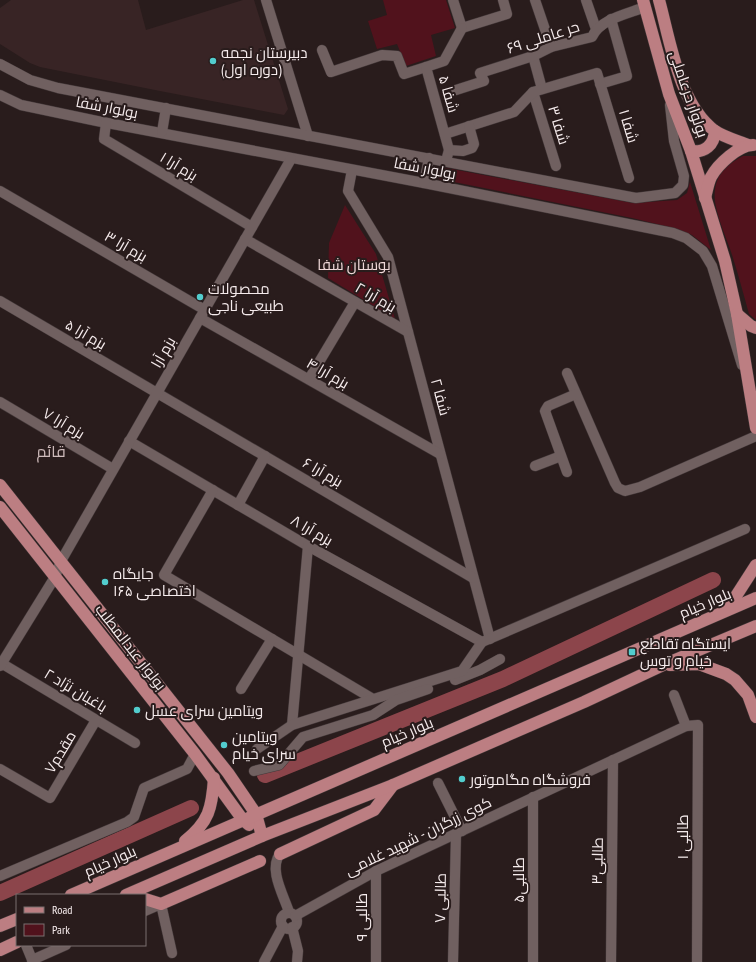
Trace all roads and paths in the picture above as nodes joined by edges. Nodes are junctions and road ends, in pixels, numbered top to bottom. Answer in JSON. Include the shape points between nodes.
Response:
{"nodes":[{"id":1,"x":266,"y":0,"type":"edge"},
{"id":2,"x":453,"y":0,"type":"edge"},
{"id":3,"x":503,"y":0,"type":"edge"},
{"id":4,"x":535,"y":0,"type":"edge"},
{"id":5,"x":586,"y":0,"type":"edge"},
{"id":6,"x":659,"y":0,"type":"edge"},
{"id":7,"x":644,"y":4,"type":"edge"},
{"id":8,"x":612,"y":20,"type":"junction"},
{"id":9,"x":462,"y":28,"type":"junction"},
{"id":10,"x":596,"y":29,"type":"junction"},
{"id":11,"x":551,"y":47,"type":"junction"},
{"id":12,"x":322,"y":50,"type":"dead end"},
{"id":13,"x":533,"y":56,"type":"junction"},
{"id":14,"x":0,"y":64,"type":"edge"},
{"id":15,"x":426,"y":67,"type":"junction"},
{"id":16,"x":600,"y":84,"type":"junction"},
{"id":17,"x":456,"y":90,"type":"dead end"},
{"id":18,"x":538,"y":90,"type":"junction"},
{"id":19,"x":669,"y":94,"type":"junction"},
{"id":20,"x":0,"y":95,"type":"edge"},
{"id":21,"x":166,"y":108,"type":"junction"},
{"id":22,"x":106,"y":123,"type":"junction"},
{"id":23,"x":469,"y":126,"type":"junction"},
{"id":24,"x":715,"y":131,"type":"junction"},
{"id":25,"x":162,"y":132,"type":"junction"},
{"id":26,"x":445,"y":134,"type":"junction"},
{"id":27,"x":308,"y":136,"type":"junction"},
{"id":28,"x":752,"y":145,"type":"edge"},
{"id":29,"x":449,"y":150,"type":"junction"},
{"id":30,"x":691,"y":151,"type":"junction"},
{"id":31,"x":428,"y":158,"type":"junction"},
{"id":32,"x":291,"y":159,"type":"junction"},
{"id":33,"x":446,"y":161,"type":"junction"},
{"id":34,"x":556,"y":166,"type":"dead end"},
{"id":35,"x":352,"y":170,"type":"junction"},
{"id":36,"x":629,"y":178,"type":"dead end"},
{"id":37,"x":424,"y":183,"type":"junction"},
{"id":38,"x":0,"y":191,"type":"edge"},
{"id":39,"x":705,"y":198,"type":"junction"},
{"id":40,"x":252,"y":227,"type":"junction"},
{"id":41,"x":245,"y":239,"type":"junction"},
{"id":42,"x":0,"y":301,"type":"edge"},
{"id":43,"x":355,"y":302,"type":"junction"},
{"id":44,"x":203,"y":314,"type":"junction"},
{"id":45,"x":737,"y":314,"type":"junction"},
{"id":46,"x":756,"y":328,"type":"edge"},
{"id":47,"x":408,"y":332,"type":"junction"},
{"id":48,"x":567,"y":373,"type":"dead end"},
{"id":49,"x":309,"y":379,"type":"junction"},
{"id":50,"x":749,"y":384,"type":"junction"},
{"id":51,"x":157,"y":393,"type":"junction"},
{"id":52,"x":576,"y":394,"type":"junction"},
{"id":53,"x":0,"y":402,"type":"edge"},
{"id":54,"x":756,"y":428,"type":"edge"},
{"id":55,"x":756,"y":436,"type":"edge"},
{"id":56,"x":129,"y":442,"type":"junction"},
{"id":57,"x":440,"y":454,"type":"junction"},
{"id":58,"x":265,"y":456,"type":"junction"},
{"id":59,"x":561,"y":456,"type":"junction"},
{"id":60,"x":535,"y":466,"type":"dead end"},
{"id":61,"x":113,"y":469,"type":"junction"},
{"id":62,"x":567,"y":472,"type":"dead end"},
{"id":63,"x":0,"y":485,"type":"edge"},
{"id":64,"x":213,"y":490,"type":"junction"},
{"id":65,"x":238,"y":505,"type":"junction"},
{"id":66,"x":0,"y":508,"type":"edge"},
{"id":67,"x":745,"y":530,"type":"dead end"},
{"id":68,"x":308,"y":546,"type":"junction"},
{"id":69,"x":61,"y":561,"type":"junction"},
{"id":70,"x":756,"y":565,"type":"edge"},
{"id":71,"x":55,"y":576,"type":"junction"},
{"id":72,"x":473,"y":578,"type":"junction"},
{"id":73,"x":756,"y":598,"type":"edge"},
{"id":74,"x":727,"y":610,"type":"junction"},
{"id":75,"x":756,"y":626,"type":"edge"},
{"id":76,"x":272,"y":639,"type":"junction"},
{"id":77,"x":486,"y":641,"type":"junction"},
{"id":78,"x":298,"y":654,"type":"junction"},
{"id":79,"x":2,"y":659,"type":"edge"},
{"id":80,"x":500,"y":659,"type":"dead end"},
{"id":81,"x":663,"y":665,"type":"junction"},
{"id":82,"x":241,"y":689,"type":"dead end"},
{"id":83,"x":674,"y":695,"type":"dead end"},
{"id":84,"x":373,"y":699,"type":"junction"},
{"id":85,"x":756,"y":717,"type":"edge"},
{"id":86,"x":96,"y":720,"type":"junction"},
{"id":87,"x":292,"y":725,"type":"junction"},
{"id":88,"x":686,"y":726,"type":"junction"},
{"id":89,"x":134,"y":743,"type":"dead end"},
{"id":90,"x":257,"y":750,"type":"dead end"},
{"id":91,"x":195,"y":754,"type":"junction"},
{"id":92,"x":613,"y":760,"type":"junction"},
{"id":93,"x":0,"y":769,"type":"edge"},
{"id":94,"x":254,"y":771,"type":"dead end"},
{"id":95,"x":214,"y":778,"type":"junction"},
{"id":96,"x":438,"y":783,"type":"dead end"},
{"id":97,"x":393,"y":785,"type":"junction"},
{"id":98,"x":533,"y":797,"type":"junction"},
{"id":99,"x":256,"y":814,"type":"junction"},
{"id":100,"x":243,"y":820,"type":"junction"},
{"id":101,"x":459,"y":832,"type":"junction"},
{"id":102,"x":262,"y":836,"type":"junction"},
{"id":103,"x":173,"y":851,"type":"junction"},
{"id":104,"x":280,"y":854,"type":"joint"},
{"id":105,"x":260,"y":860,"type":"joint"},
{"id":106,"x":376,"y":871,"type":"junction"},
{"id":107,"x":0,"y":876,"type":"edge"},
{"id":108,"x":73,"y":894,"type":"edge"},
{"id":109,"x":130,"y":894,"type":"edge"},
{"id":110,"x":146,"y":899,"type":"edge"},
{"id":111,"x":161,"y":904,"type":"junction"},
{"id":112,"x":146,"y":911,"type":"edge"},
{"id":113,"x":289,"y":914,"type":"junction"},
{"id":114,"x":16,"y":919,"type":"edge"},
{"id":115,"x":0,"y":926,"type":"edge"},
{"id":116,"x":288,"y":927,"type":"junction"},
{"id":117,"x":16,"y":942,"type":"edge"},
{"id":118,"x":26,"y":946,"type":"edge"},
{"id":119,"x":64,"y":946,"type":"edge"},
{"id":120,"x":0,"y":950,"type":"edge"},
{"id":121,"x":172,"y":953,"type":"dead end"},
{"id":122,"x":33,"y":961,"type":"edge"},
{"id":123,"x":264,"y":962,"type":"edge"},
{"id":124,"x":297,"y":962,"type":"edge"},
{"id":125,"x":376,"y":962,"type":"edge"},
{"id":126,"x":454,"y":962,"type":"edge"},
{"id":127,"x":533,"y":962,"type":"edge"},
{"id":128,"x":611,"y":962,"type":"edge"},
{"id":129,"x":697,"y":962,"type":"edge"}],
"edges":[{"from":1,"to":27,"type":"street"},
{"from":2,"to":9,"type":"street"},
{"from":3,"to":9,"type":"street","via":[[507,14]]},
{"from":4,"to":11,"type":"street"},
{"from":5,"to":10,"type":"street"},
{"from":6,"to":24,"type":"main road","name":"بولوار حرعاملی","via":[[684,89],[696,111]]},
{"from":7,"to":8,"type":"street","name":"حر عاملی ۶۹"},
{"from":7,"to":19,"type":"main road","name":"بولوار حرعاملی"},
{"from":8,"to":10,"type":"street","name":"حر عاملی ۶۹"},
{"from":8,"to":16,"type":"street","via":[[627,76]]},
{"from":9,"to":15,"type":"street","name":"شفا ۵","via":[[444,61]]},
{"from":10,"to":11,"type":"street","name":"حر عاملی ۶۹","via":[[592,37]]},
{"from":11,"to":13,"type":"street","name":"حر عاملی ۶۹"},
{"from":12,"to":15,"type":"street","via":[[331,72],[382,54],[397,56],[404,74]]},
{"from":13,"to":17,"type":"street","name":"حر عاملی ۶۹","via":[[480,73],[484,81]]},
{"from":13,"to":18,"type":"street","name":"شفا ۳"},
{"from":14,"to":21,"type":"street","name":"بولوار شفا","via":[[30,80],[58,88]]},
{"from":15,"to":26,"type":"street","name":"شفا ۵"},
{"from":16,"to":18,"type":"street","via":[[597,73]]},
{"from":16,"to":36,"type":"street","name":"شفا ۱"},
{"from":18,"to":23,"type":"street","via":[[514,112]]},
{"from":18,"to":34,"type":"street","name":"شفا ۳"},
{"from":19,"to":30,"type":"main road","name":"بولوار حرعاملی"},
{"from":19,"to":33,"type":"street","name":"بولوار شفا","via":[[674,141],[684,176],[683,185],[675,193],[636,198]]},
{"from":20,"to":22,"type":"street","name":"بولوار شفا","via":[[21,105]]},
{"from":21,"to":25,"type":"street"},
{"from":21,"to":27,"type":"street","name":"بولوار شفا"},
{"from":22,"to":25,"type":"street","name":"بولوار شفا"},
{"from":22,"to":40,"type":"street","name":"بزم آرا ۱","via":[[104,139]]},
{"from":23,"to":26,"type":"street"},
{"from":23,"to":29,"type":"street","via":[[474,144],[472,148],[463,151]]},
{"from":24,"to":28,"type":"main road","name":"بولوار حرعاملی"},
{"from":24,"to":30,"type":"main road","via":[[708,148],[703,151]]},
{"from":25,"to":32,"type":"street","name":"بولوار شفا"},
{"from":26,"to":29,"type":"street","name":"شفا ۵"},
{"from":27,"to":31,"type":"street","name":"بولوار شفا"},
{"from":28,"to":39,"type":"main road","via":[[726,158],[711,177]]},
{"from":29,"to":33,"type":"street","name":"شفا ۵"},
{"from":30,"to":39,"type":"main road","name":"بولوار حرعاملی"},
{"from":31,"to":33,"type":"street","name":"بولوار شفا"},
{"from":31,"to":37,"type":"street"},
{"from":32,"to":35,"type":"street","name":"بولوار شفا"},
{"from":32,"to":40,"type":"street","name":"بزم آرا"},
{"from":35,"to":37,"type":"street","name":"بولوار شفا"},
{"from":35,"to":47,"type":"street","name":"شفا ۲","via":[[348,191],[388,257]]},
{"from":37,"to":50,"type":"street","name":"بولوار شفا","via":[[673,233],[686,238],[703,251],[712,266],[736,350]]},
{"from":38,"to":44,"type":"street","name":"بزم آرا ۳"},
{"from":39,"to":45,"type":"main road","name":"بولوار حرعاملی","via":[[725,261]]},
{"from":40,"to":41,"type":"street","name":"بزم آرا"},
{"from":41,"to":43,"type":"street","name":"بزم آرا ۲"},
{"from":41,"to":44,"type":"street","name":"بزم آرا"},
{"from":42,"to":51,"type":"street","name":"بزم آرا ۵"},
{"from":43,"to":47,"type":"street","name":"بزم آرا ۲"},
{"from":43,"to":49,"type":"street"},
{"from":44,"to":49,"type":"street","name":"بزم آرا ۴"},
{"from":44,"to":51,"type":"street","name":"بزم آرا"},
{"from":45,"to":46,"type":"main road"},
{"from":45,"to":50,"type":"main road","name":"بولوار حرعاملی"},
{"from":47,"to":57,"type":"street","name":"شفا ۲"},
{"from":48,"to":52,"type":"street"},
{"from":49,"to":57,"type":"street","name":"بزم آرا ۴"},
{"from":50,"to":54,"type":"main road","name":"بولوار حرعاملی"},
{"from":51,"to":56,"type":"street","name":"بزم آرا"},
{"from":51,"to":58,"type":"street","name":"بزم آرا ۶"},
{"from":52,"to":55,"type":"street","via":[[615,483],[618,488],[625,491],[640,487]]},
{"from":52,"to":59,"type":"street","via":[[546,409],[546,416]]},
{"from":53,"to":61,"type":"street","name":"بزم آرا ۷"},
{"from":56,"to":61,"type":"street","name":"بزم آرا"},
{"from":56,"to":64,"type":"street","name":"بزم آرا ۸"},
{"from":57,"to":72,"type":"street","name":"شفا ۲"},
{"from":58,"to":65,"type":"street"},
{"from":58,"to":72,"type":"street","name":"بزم آرا ۶"},
{"from":59,"to":60,"type":"street"},
{"from":59,"to":62,"type":"street"},
{"from":61,"to":69,"type":"street","name":"بزم آرا"},
{"from":63,"to":69,"type":"main road","name":"بولوار عبدالمطلب"},
{"from":64,"to":65,"type":"street","name":"بزم آرا ۸"},
{"from":64,"to":76,"type":"street","via":[[164,574]]},
{"from":65,"to":68,"type":"street","name":"بزم آرا ۸"},
{"from":66,"to":71,"type":"main road","name":"بولوار عبدالمطلب"},
{"from":67,"to":77,"type":"street"},
{"from":68,"to":77,"type":"street","name":"بزم آرا ۸"},
{"from":68,"to":78,"type":"street"},
{"from":69,"to":71,"type":"street","name":"بزم آرا"},
{"from":69,"to":99,"type":"main road","name":"بولوار عبدالمطلب","via":[[228,773]]},
{"from":70,"to":74,"type":"main road"},
{"from":71,"to":79,"type":"street","name":"بزم آرا"},
{"from":71,"to":91,"type":"main road","name":"بولوار عبدالمطلب"},
{"from":72,"to":77,"type":"street","name":"شفا ۲"},
{"from":73,"to":74,"type":"main road","name":"بلوار خیام"},
{"from":74,"to":99,"type":"main road","name":"بلوار خیام"},
{"from":75,"to":81,"type":"main road"},
{"from":76,"to":78,"type":"street"},
{"from":76,"to":82,"type":"street"},
{"from":77,"to":84,"type":"street","via":[[462,671]]},
{"from":78,"to":84,"type":"street"},
{"from":78,"to":87,"type":"street"},
{"from":79,"to":86,"type":"street","name":"باغبان نژاد ۲"},
{"from":80,"to":94,"type":"street","via":[[466,676],[396,700],[373,715],[303,737],[279,765]]},
{"from":81,"to":85,"type":"main road","via":[[699,664],[726,674],[748,695]]},
{"from":81,"to":97,"type":"main road"},
{"from":83,"to":88,"type":"street"},
{"from":84,"to":87,"type":"street"},
{"from":86,"to":89,"type":"street","name":"باغبان نژاد ۲"},
{"from":86,"to":93,"type":"street","name":"مقدم۷","via":[[50,798]]},
{"from":87,"to":90,"type":"street"},
{"from":88,"to":92,"type":"street","name":"کوی زرگران - شهید غلامی"},
{"from":88,"to":129,"type":"street","name":"طالبی ۱","via":[[698,725]]},
{"from":91,"to":95,"type":"main road","name":"بولوار عبدالمطلب"},
{"from":91,"to":107,"type":"street","via":[[186,768],[144,788],[134,816],[128,822]]},
{"from":92,"to":98,"type":"street","name":"کوی زرگران - شهید غلامی"},
{"from":92,"to":128,"type":"street","name":"طالبی۳"},
{"from":95,"to":100,"type":"main road","name":"بولوار عبدالمطلب"},
{"from":95,"to":103,"type":"main road","via":[[213,799],[208,817],[198,830]]},
{"from":96,"to":101,"type":"street"},
{"from":97,"to":102,"type":"main road"},
{"from":97,"to":104,"type":"main road","via":[[374,810]]},
{"from":98,"to":101,"type":"street","name":"کوی زرگران - شهید غلامی"},
{"from":98,"to":127,"type":"street","name":"طالبی۵"},
{"from":99,"to":100,"type":"main road","name":"بلوار خیام"},
{"from":99,"to":102,"type":"main road","name":"بولوار عبدالمطلب"},
{"from":100,"to":102,"type":"main road","name":"بولوار عبدالمطلب"},
{"from":100,"to":103,"type":"main road","name":"بلوار خیام"},
{"from":101,"to":106,"type":"street","name":"کوی زرگران - شهید غلامی"},
{"from":101,"to":126,"type":"street","name":"طالبی ۷"},
{"from":102,"to":109,"type":"main road"},
{"from":103,"to":108,"type":"main road","name":"بلوار خیام"},
{"from":104,"to":113,"type":"street","via":[[275,861],[275,869]]},
{"from":105,"to":111,"type":"main road"},
{"from":105,"to":113,"type":"street","via":[[270,868]]},
{"from":106,"to":113,"type":"street","name":"کوی زرگران - شهید غلامی"},
{"from":106,"to":125,"type":"street","name":"طالبی ۹"},
{"from":110,"to":111,"type":"main road"},
{"from":111,"to":112,"type":"street"},
{"from":111,"to":121,"type":"street"},
{"from":113,"to":116,"type":"street","via":[[296,922]]},
{"from":114,"to":115,"type":"main road"},
{"from":116,"to":123,"type":"street"},
{"from":116,"to":124,"type":"street","via":[[298,951]]},
{"from":117,"to":120,"type":"main road"},
{"from":118,"to":122,"type":"street"},
{"from":119,"to":122,"type":"street"}]}
